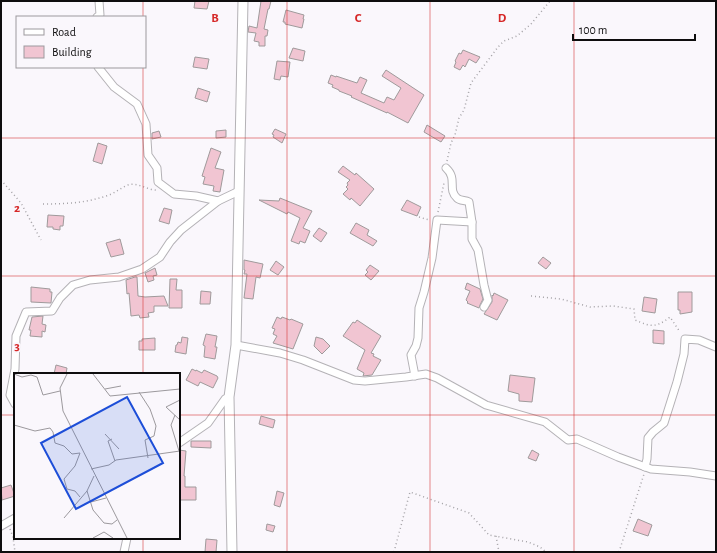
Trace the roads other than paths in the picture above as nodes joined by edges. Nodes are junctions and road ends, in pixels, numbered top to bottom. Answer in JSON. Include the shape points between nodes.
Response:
{"nodes":[{"id":1,"x":99,"y":1,"type":"edge"},
{"id":2,"x":243,"y":1,"type":"edge"},
{"id":3,"x":98,"y":16,"type":"edge"},
{"id":4,"x":99,"y":68,"type":"edge"},
{"id":5,"x":446,"y":168,"type":"road end"},
{"id":6,"x":239,"y":191,"type":"junction"},
{"id":7,"x":218,"y":201,"type":"junction"},
{"id":8,"x":472,"y":222,"type":"junction"},
{"id":9,"x":484,"y":307,"type":"dead end"},
{"id":10,"x":236,"y":345,"type":"junction"},
{"id":11,"x":716,"y":347,"type":"edge"},
{"id":12,"x":14,"y":373,"type":"edge"},
{"id":13,"x":14,"y":374,"type":"edge"},
{"id":14,"x":415,"y":376,"type":"junction"},
{"id":15,"x":230,"y":397,"type":"junction"},
{"id":16,"x":14,"y":402,"type":"edge"},
{"id":17,"x":180,"y":442,"type":"edge"},
{"id":18,"x":645,"y":467,"type":"junction"},
{"id":19,"x":716,"y":476,"type":"edge"},
{"id":20,"x":14,"y":519,"type":"edge"},
{"id":21,"x":4,"y":525,"type":"edge"},
{"id":22,"x":127,"y":539,"type":"edge"},
{"id":23,"x":124,"y":552,"type":"edge"},
{"id":24,"x":232,"y":552,"type":"edge"}],
"edges":[{"from":1,"to":3,"type":"street"},
{"from":2,"to":6,"type":"street"},
{"from":4,"to":7,"type":"street","via":[[114,87],[137,104],[146,124],[148,155],[157,168],[158,182],[174,194]]},
{"from":5,"to":8,"type":"street","via":[[452,176],[454,195],[469,202]]},
{"from":6,"to":7,"type":"street"},
{"from":6,"to":10,"type":"street"},
{"from":7,"to":12,"type":"street","via":[[182,230],[160,257],[142,269],[119,277],[90,280],[73,285],[52,311],[26,312],[16,336]]},
{"from":8,"to":9,"type":"street","via":[[472,239],[478,250],[488,300]]},
{"from":8,"to":14,"type":"street","via":[[436,220],[432,258],[419,308],[418,338],[411,355]]},
{"from":10,"to":14,"type":"street","via":[[280,353],[354,380]]},
{"from":10,"to":15,"type":"street"},
{"from":11,"to":18,"type":"street","via":[[699,340],[685,339],[684,354],[664,423],[648,438]]},
{"from":13,"to":16,"type":"street","via":[[10,395]]},
{"from":14,"to":18,"type":"street","via":[[426,374],[437,378],[486,405],[545,422],[568,440],[577,439]]},
{"from":15,"to":17,"type":"street","via":[[225,399],[208,423]]},
{"from":15,"to":24,"type":"street"},
{"from":18,"to":19,"type":"street"},
{"from":20,"to":21,"type":"street"},
{"from":22,"to":23,"type":"street"}]}
